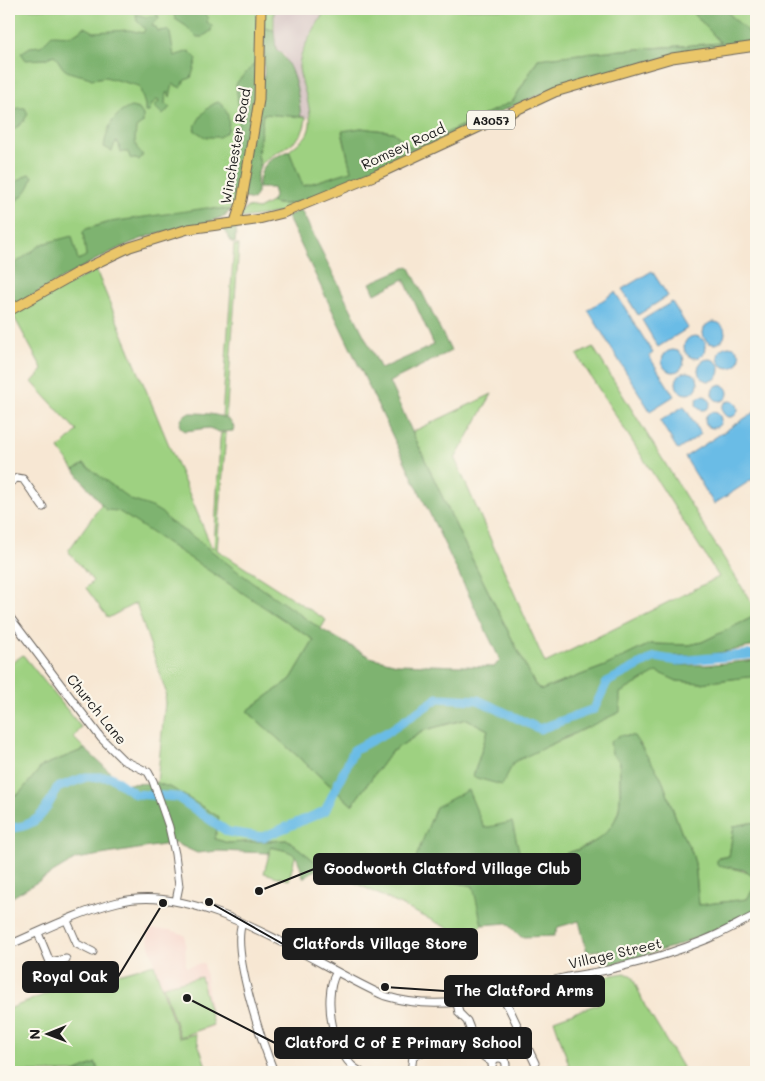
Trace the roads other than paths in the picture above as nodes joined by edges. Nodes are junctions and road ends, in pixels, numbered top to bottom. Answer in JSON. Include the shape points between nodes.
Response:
{"nodes":[{"id":1,"x":261,"y":9,"type":"edge"},
{"id":2,"x":756,"y":46,"type":"edge"},
{"id":3,"x":235,"y":222,"type":"junction"},
{"id":4,"x":9,"y":311,"type":"edge"},
{"id":5,"x":9,"y":483,"type":"edge"},
{"id":6,"x":43,"y":507,"type":"dead end"},
{"id":7,"x":9,"y":616,"type":"edge"},
{"id":8,"x":176,"y":901,"type":"junction"},
{"id":9,"x":756,"y":915,"type":"edge"},
{"id":10,"x":67,"y":921,"type":"junction"},
{"id":11,"x":242,"y":923,"type":"junction"},
{"id":12,"x":38,"y":933,"type":"junction"},
{"id":13,"x":9,"y":945,"type":"edge"},
{"id":14,"x":93,"y":952,"type":"dead end"},
{"id":15,"x":66,"y":959,"type":"dead end"},
{"id":16,"x":336,"y":973,"type":"junction"},
{"id":17,"x":501,"y":995,"type":"junction"},
{"id":18,"x":457,"y":1003,"type":"junction"},
{"id":19,"x":428,"y":1053,"type":"dead end"},
{"id":20,"x":492,"y":1063,"type":"dead end"},
{"id":21,"x":535,"y":1063,"type":"dead end"},
{"id":22,"x":274,"y":1072,"type":"edge"},
{"id":23,"x":361,"y":1072,"type":"edge"},
{"id":24,"x":408,"y":1072,"type":"edge"}],
"edges":[{"from":1,"to":3,"type":"main road","name":"Winchester Road","via":[[258,100],[247,172]]},
{"from":2,"to":3,"type":"main road","name":"Romsey Road","number":"A3057","via":[[672,58],[554,92],[376,175],[310,202],[283,213]]},
{"from":3,"to":4,"type":"main road","name":"Winchester Road","number":"A3057","via":[[171,233],[130,247]]},
{"from":5,"to":6,"type":"street","via":[[17,478],[24,479]]},
{"from":7,"to":8,"type":"street","name":"Church Lane","via":[[106,744],[123,760],[148,772],[169,827],[179,886]]},
{"from":8,"to":10,"type":"street","name":"Village Street","via":[[119,901]]},
{"from":8,"to":11,"type":"street","name":"Village Street"},
{"from":9,"to":17,"type":"street","name":"Village Street","via":[[690,946],[612,969],[565,977]]},
{"from":10,"to":12,"type":"street","name":"Village Street"},
{"from":10,"to":14,"type":"street","via":[[77,944]]},
{"from":11,"to":16,"type":"street","name":"Village Street"},
{"from":11,"to":22,"type":"street","via":[[239,934],[242,967]]},
{"from":12,"to":13,"type":"street","name":"Village Street"},
{"from":12,"to":15,"type":"street","via":[[50,962]]},
{"from":16,"to":18,"type":"street","name":"Village Street","via":[[396,1000]]},
{"from":16,"to":23,"type":"street","via":[[329,991],[336,1041],[346,1059]]},
{"from":17,"to":18,"type":"street","name":"Village Street"},
{"from":17,"to":21,"type":"street"},
{"from":18,"to":20,"type":"street","via":[[480,1054]]},
{"from":19,"to":24,"type":"street","via":[[414,1056]]}]}
